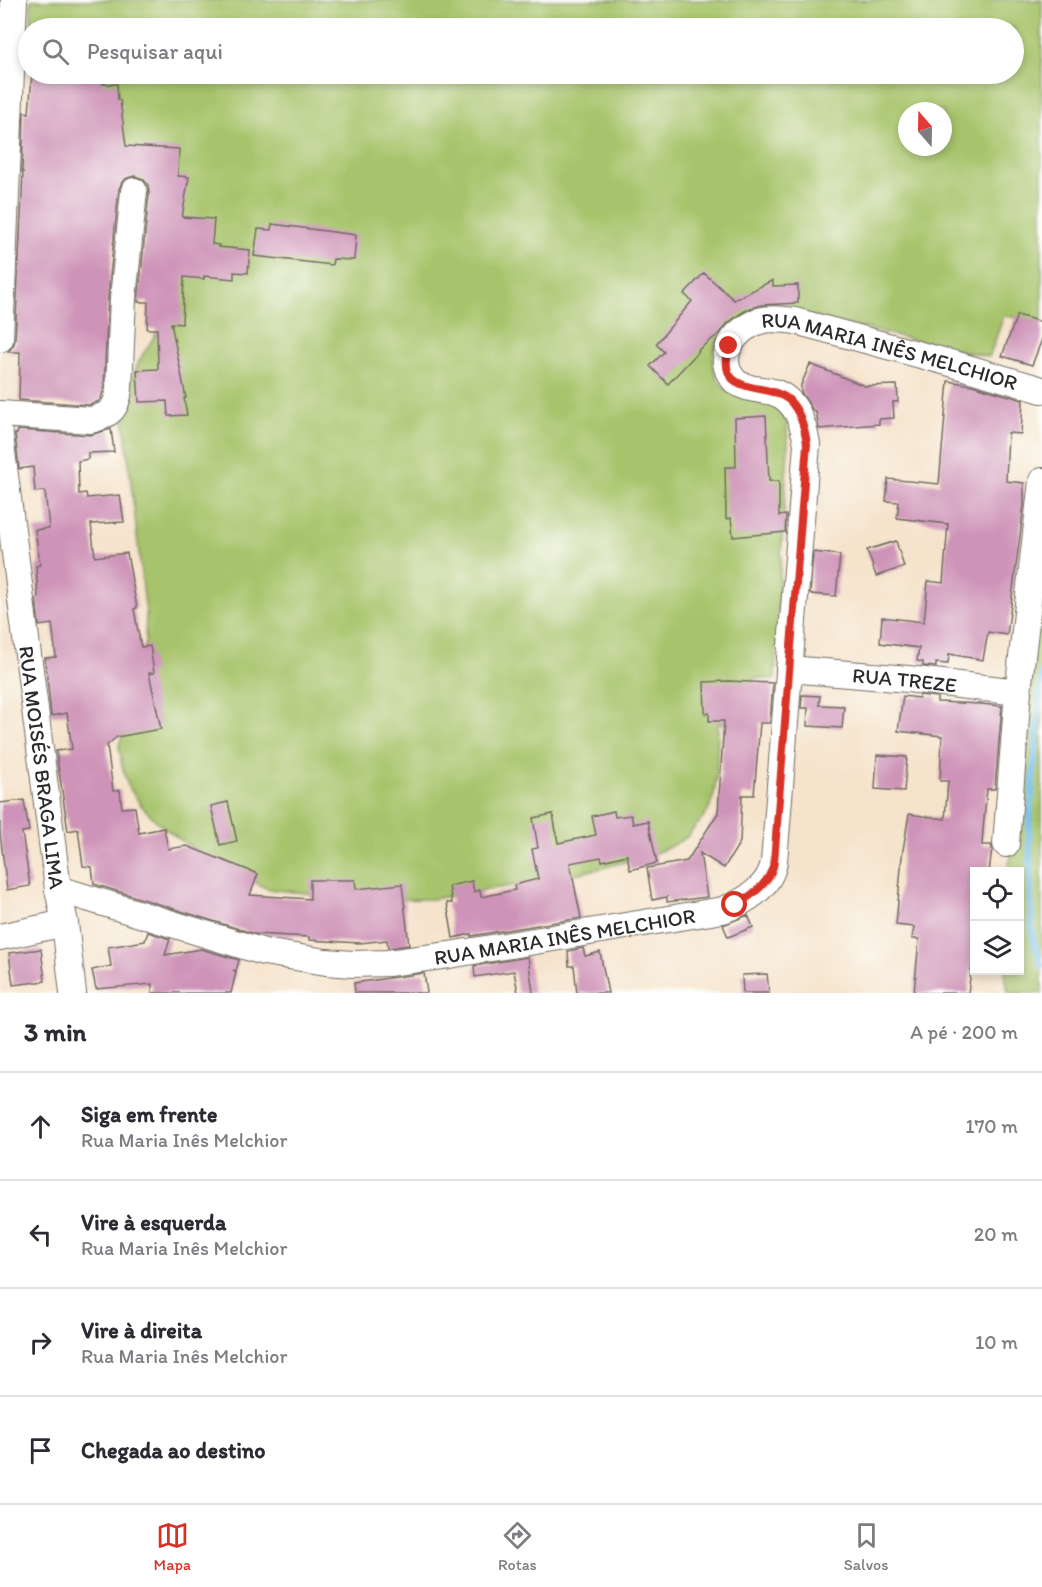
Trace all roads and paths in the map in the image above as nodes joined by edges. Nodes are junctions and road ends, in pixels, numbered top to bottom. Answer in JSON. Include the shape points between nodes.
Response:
{"nodes":[{"id":1,"x":14,"y":0,"type":"edge"},
{"id":2,"x":6,"y":28,"type":"edge"},
{"id":3,"x":134,"y":191,"type":"dead end"},
{"id":4,"x":0,"y":339,"type":"edge"},
{"id":5,"x":1042,"y":390,"type":"edge"},
{"id":6,"x":0,"y":414,"type":"edge"},
{"id":7,"x":0,"y":436,"type":"edge"},
{"id":8,"x":1042,"y":481,"type":"edge"},
{"id":9,"x":789,"y":669,"type":"junction"},
{"id":10,"x":1018,"y":692,"type":"junction"},
{"id":11,"x":1006,"y":844,"type":"dead end"},
{"id":12,"x":58,"y":889,"type":"junction"},
{"id":13,"x":65,"y":923,"type":"junction"},
{"id":14,"x":0,"y":937,"type":"edge"},
{"id":15,"x":74,"y":993,"type":"edge"}],
"edges":[{"from":1,"to":2,"type":"street"},
{"from":2,"to":4,"type":"street"},
{"from":3,"to":6,"type":"street","via":[[118,402],[110,412],[91,420]]},
{"from":5,"to":9,"type":"street","name":"RUA MARIA INÊS MELCHIOR","via":[[795,321],[763,320],[738,334],[727,352],[731,377],[736,383],[774,392],[790,401],[800,417],[807,444]]},
{"from":7,"to":12,"type":"street","name":"RUA MOISÉS BRAGA LIMA"},
{"from":8,"to":10,"type":"street"},
{"from":9,"to":10,"type":"street","name":"RUA TREZE"},
{"from":9,"to":12,"type":"street","name":"RUA MARIA INÊS MELCHIOR","via":[[773,868],[754,892],[723,910],[440,957],[353,964],[264,952]]},
{"from":10,"to":11,"type":"street"},
{"from":12,"to":13,"type":"street","name":"RUA MOISÉS BRAGA LIMA"},
{"from":13,"to":14,"type":"street"},
{"from":13,"to":15,"type":"street","name":"RUA MOISÉS BRAGA LIMA"}]}
